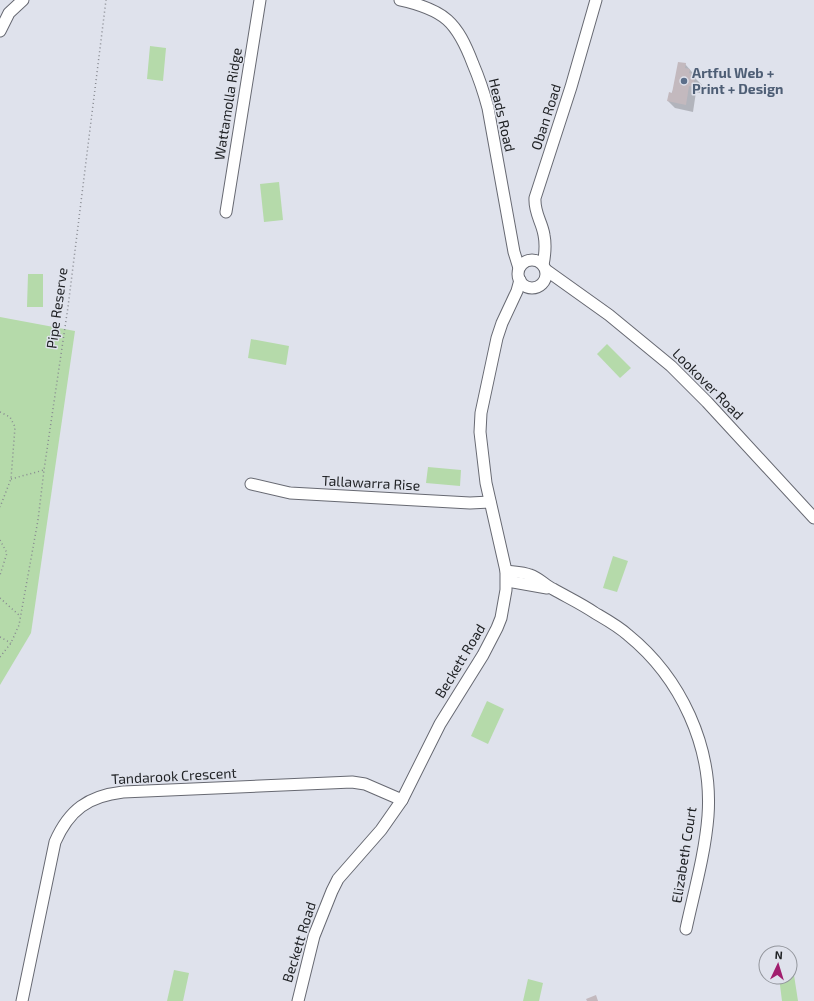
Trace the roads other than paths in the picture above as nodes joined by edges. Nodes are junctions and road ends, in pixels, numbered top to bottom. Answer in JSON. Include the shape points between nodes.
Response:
{"nodes":[{"id":1,"x":23,"y":0,"type":"edge"},
{"id":2,"x":260,"y":0,"type":"edge"},
{"id":3,"x":400,"y":0,"type":"edge"},
{"id":4,"x":596,"y":0,"type":"edge"},
{"id":5,"x":0,"y":31,"type":"edge"},
{"id":6,"x":226,"y":212,"type":"dead end"},
{"id":7,"x":514,"y":252,"type":"junction"},
{"id":8,"x":538,"y":264,"type":"junction"},
{"id":9,"x":519,"y":268,"type":"junction"},
{"id":10,"x":544,"y":282,"type":"junction"},
{"id":11,"x":524,"y":284,"type":"junction"},
{"id":12,"x":567,"y":286,"type":"junction"},
{"id":13,"x":251,"y":484,"type":"dead end"},
{"id":14,"x":490,"y":502,"type":"junction"},
{"id":15,"x":814,"y":518,"type":"edge"},
{"id":16,"x":506,"y":576,"type":"junction"},
{"id":17,"x":402,"y":800,"type":"junction"},
{"id":18,"x":686,"y":929,"type":"dead end"},
{"id":19,"x":22,"y":1001,"type":"edge"},
{"id":20,"x":298,"y":1001,"type":"edge"}],
"edges":[{"from":1,"to":5,"type":"street","via":[[9,14]]},
{"from":2,"to":6,"type":"street","name":"Wattamolla Ridge"},
{"from":3,"to":7,"type":"street","name":"Heads Road","via":[[419,5],[446,18],[466,45],[488,108]]},
{"from":4,"to":8,"type":"street","name":"Oban Road","via":[[535,198],[534,206],[545,242]]},
{"from":7,"to":8,"type":"street"},
{"from":7,"to":9,"type":"street","name":"Heads Road"},
{"from":8,"to":9,"type":"street","via":[[525,261]]},
{"from":8,"to":10,"type":"street","via":[[546,274]]},
{"from":8,"to":12,"type":"street","name":"Lookover Road"},
{"from":9,"to":11,"type":"street","via":[[518,274]]},
{"from":10,"to":11,"type":"street","via":[[537,287]]},
{"from":10,"to":12,"type":"street","name":"Lookover Road"},
{"from":11,"to":14,"type":"street","name":"Beckett Road","via":[[502,323],[480,413],[480,438]]},
{"from":12,"to":15,"type":"street","name":"Lookover Road","via":[[609,315],[671,366]]},
{"from":13,"to":14,"type":"street","name":"Tallawarra Rise","via":[[290,493]]},
{"from":14,"to":16,"type":"street","name":"Beckett Road"},
{"from":16,"to":17,"type":"street","name":"Beckett Road","via":[[504,606],[497,628],[440,724]]},
{"from":16,"to":18,"type":"street","name":"Elizabeth Court","via":[[530,575],[615,625],[640,646],[666,674],[679,693],[702,748],[708,793],[705,838]]},
{"from":17,"to":19,"type":"street","name":"Tandarook Crescent","via":[[371,786],[352,782],[123,792],[92,800],[70,817],[55,842]]},
{"from":17,"to":20,"type":"street","name":"Beckett Road","via":[[382,830],[345,870],[332,891],[314,936]]}]}
